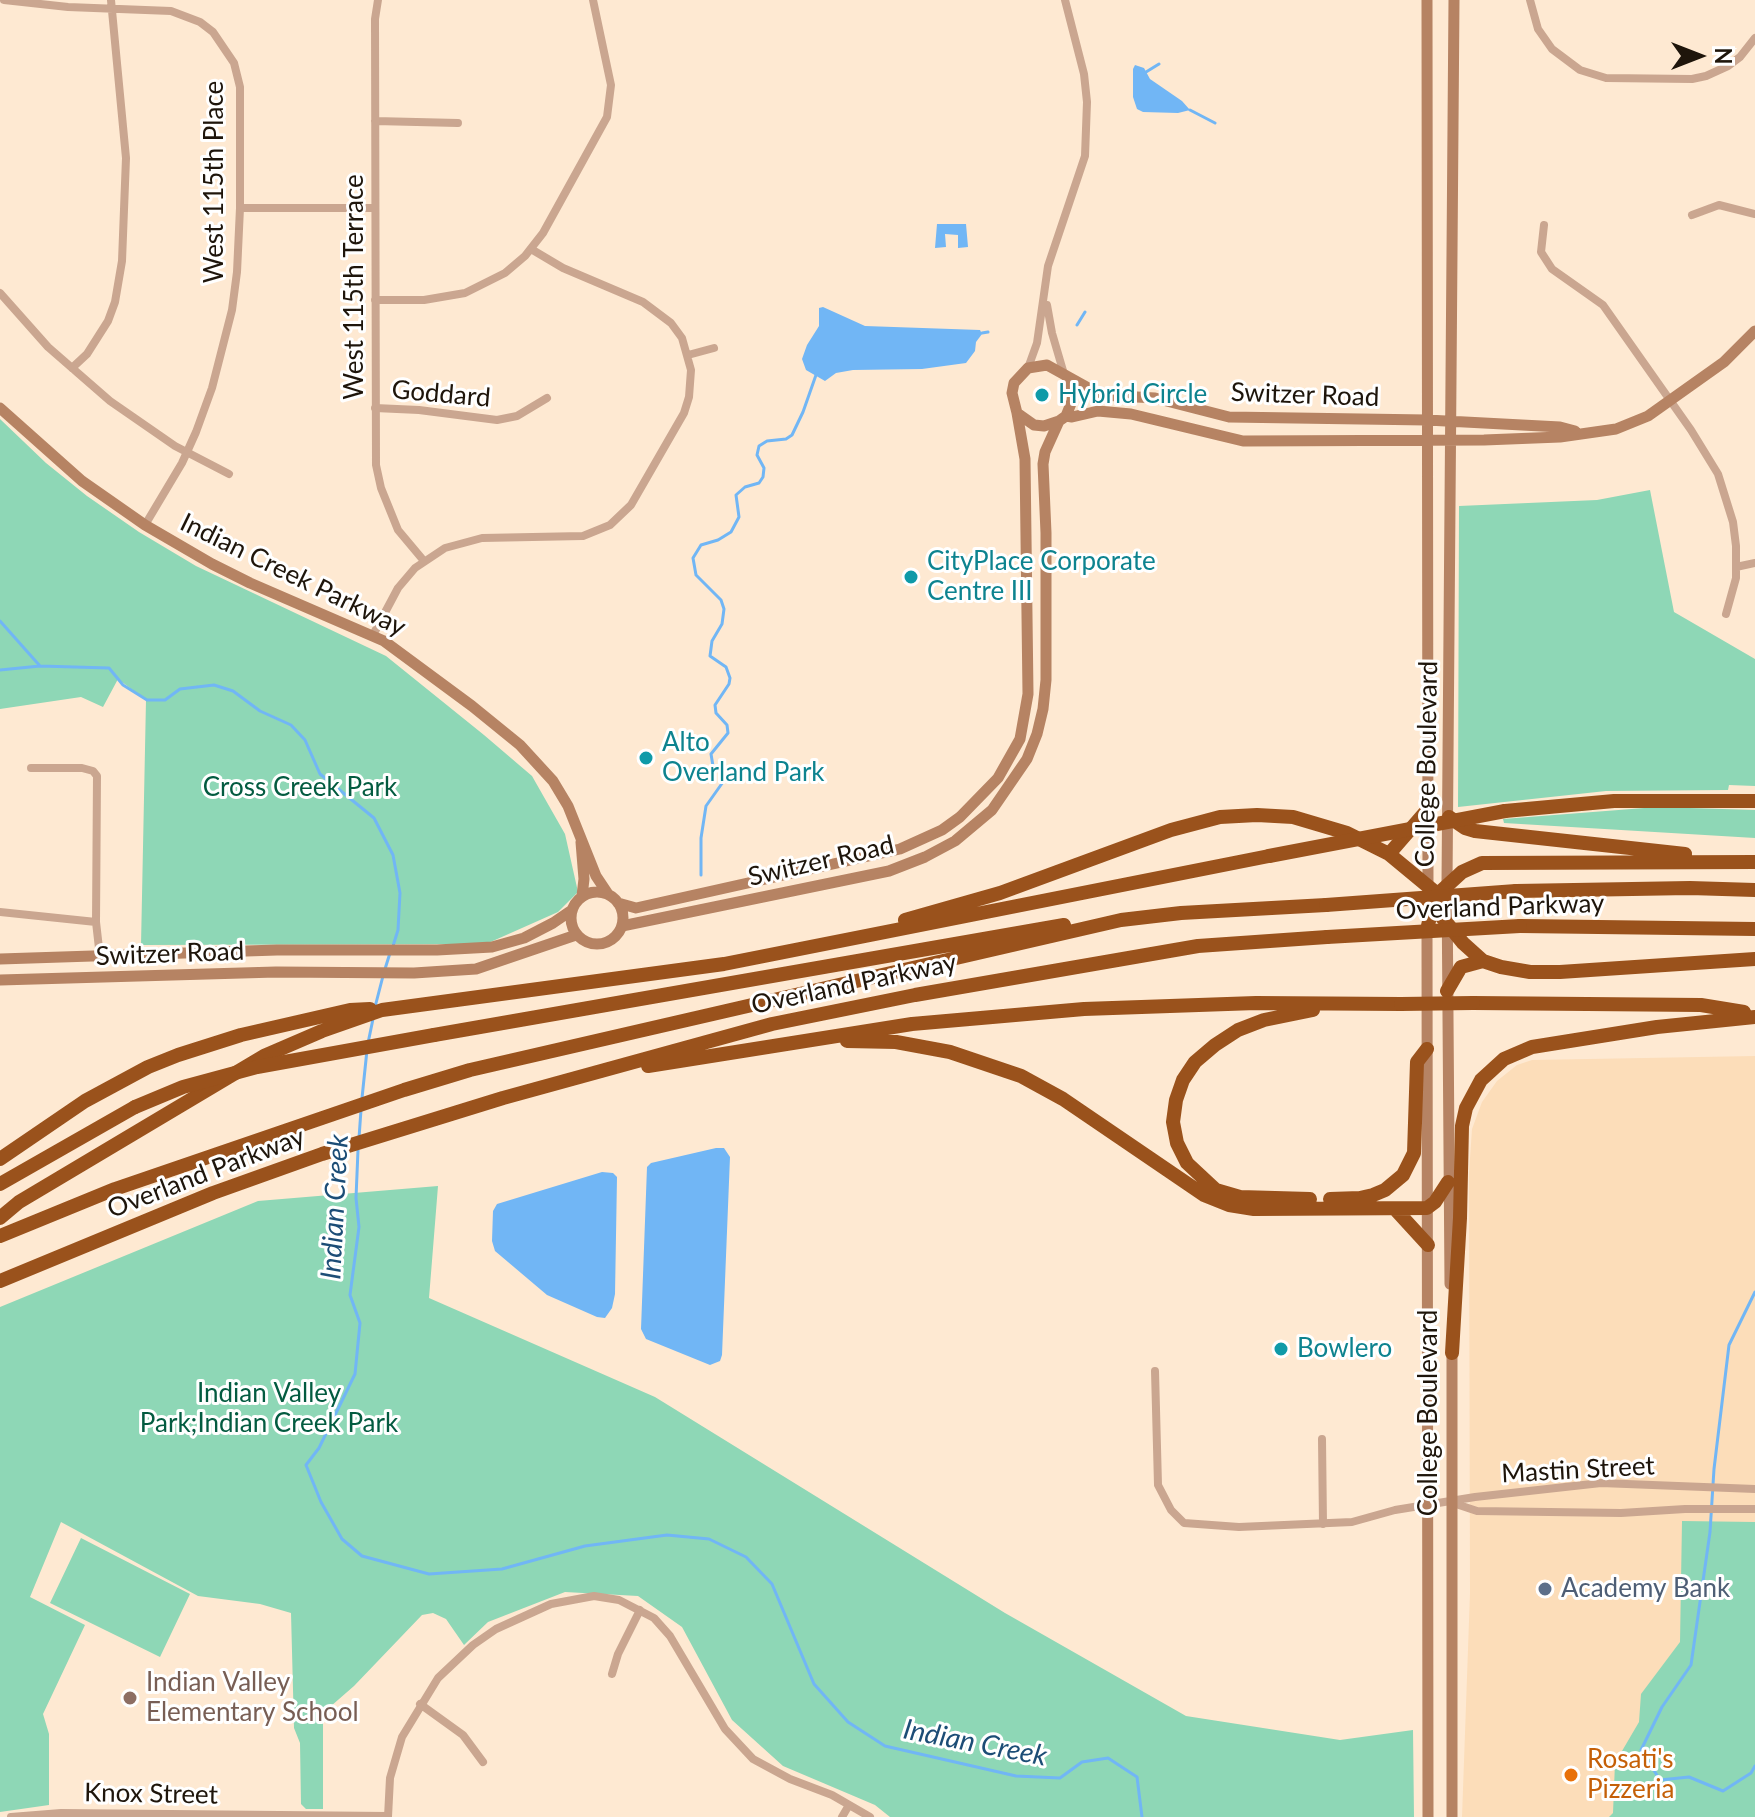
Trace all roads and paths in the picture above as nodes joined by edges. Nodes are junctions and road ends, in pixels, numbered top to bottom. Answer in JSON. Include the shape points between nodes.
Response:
{"nodes":[{"id":1,"x":4,"y":0,"type":"edge"},
{"id":2,"x":378,"y":0,"type":"edge"},
{"id":3,"x":593,"y":0,"type":"edge"},
{"id":4,"x":1065,"y":0,"type":"edge"},
{"id":5,"x":1427,"y":0,"type":"edge"},
{"id":6,"x":1454,"y":0,"type":"edge"},
{"id":7,"x":1530,"y":0,"type":"edge"},
{"id":8,"x":111,"y":4,"type":"edge"},
{"id":9,"x":1755,"y":38,"type":"edge"},
{"id":10,"x":375,"y":121,"type":"junction"},
{"id":11,"x":458,"y":123,"type":"dead end"},
{"id":12,"x":240,"y":208,"type":"junction"},
{"id":13,"x":374,"y":208,"type":"junction"},
{"id":14,"x":1755,"y":214,"type":"edge"},
{"id":15,"x":1692,"y":215,"type":"dead end"},
{"id":16,"x":1544,"y":225,"type":"dead end"},
{"id":17,"x":531,"y":249,"type":"junction"},
{"id":18,"x":0,"y":293,"type":"edge"},
{"id":19,"x":1045,"y":296,"type":"junction"},
{"id":20,"x":375,"y":300,"type":"junction"},
{"id":21,"x":1755,"y":331,"type":"edge"},
{"id":22,"x":714,"y":348,"type":"dead end"},
{"id":23,"x":688,"y":355,"type":"junction"},
{"id":24,"x":72,"y":368,"type":"junction"},
{"id":25,"x":1028,"y":368,"type":"junction"},
{"id":26,"x":1066,"y":376,"type":"junction"},
{"id":27,"x":547,"y":398,"type":"dead end"},
{"id":28,"x":1670,"y":402,"type":"junction"},
{"id":29,"x":0,"y":408,"type":"edge"},
{"id":30,"x":375,"y":408,"type":"junction"},
{"id":31,"x":1017,"y":413,"type":"junction"},
{"id":32,"x":1237,"y":417,"type":"junction"},
{"id":33,"x":1062,"y":418,"type":"junction"},
{"id":34,"x":1427,"y":420,"type":"junction"},
{"id":35,"x":1452,"y":421,"type":"junction"},
{"id":36,"x":1511,"y":425,"type":"junction"},
{"id":37,"x":1579,"y":433,"type":"junction"},
{"id":38,"x":1234,"y":439,"type":"junction"},
{"id":39,"x":1511,"y":439,"type":"junction"},
{"id":40,"x":1427,"y":441,"type":"junction"},
{"id":41,"x":1452,"y":441,"type":"junction"},
{"id":42,"x":186,"y":452,"type":"junction"},
{"id":43,"x":229,"y":474,"type":"dead end"},
{"id":44,"x":145,"y":525,"type":"junction"},
{"id":45,"x":1046,"y":533,"type":"junction"},
{"id":46,"x":1025,"y":534,"type":"junction"},
{"id":47,"x":424,"y":561,"type":"junction"},
{"id":48,"x":1755,"y":563,"type":"edge"},
{"id":49,"x":1736,"y":567,"type":"junction"},
{"id":50,"x":1726,"y":614,"type":"dead end"},
{"id":51,"x":373,"y":635,"type":"junction"},
{"id":52,"x":31,"y":768,"type":"dead end"},
{"id":53,"x":998,"y":778,"type":"junction"},
{"id":54,"x":1010,"y":787,"type":"junction"},
{"id":55,"x":1755,"y":801,"type":"edge"},
{"id":56,"x":1428,"y":809,"type":"junction"},
{"id":57,"x":1449,"y":817,"type":"junction"},
{"id":58,"x":581,"y":833,"type":"junction"},
{"id":59,"x":1389,"y":854,"type":"junction"},
{"id":60,"x":1726,"y":860,"type":"junction"},
{"id":61,"x":1754,"y":862,"type":"edge"},
{"id":62,"x":812,"y":871,"type":"junction"},
{"id":63,"x":814,"y":887,"type":"junction"},
{"id":64,"x":1755,"y":890,"type":"edge"},
{"id":65,"x":608,"y":894,"type":"junction"},
{"id":66,"x":1437,"y":895,"type":"junction"},
{"id":67,"x":582,"y":896,"type":"junction"},
{"id":68,"x":618,"y":903,"type":"junction"},
{"id":69,"x":572,"y":910,"type":"junction"},
{"id":70,"x":0,"y":912,"type":"edge"},
{"id":71,"x":1121,"y":920,"type":"junction"},
{"id":72,"x":96,"y":922,"type":"junction"},
{"id":73,"x":1447,"y":922,"type":"junction"},
{"id":74,"x":622,"y":926,"type":"junction"},
{"id":75,"x":1755,"y":929,"type":"edge"},
{"id":76,"x":1427,"y":931,"type":"joint"},
{"id":77,"x":887,"y":933,"type":"junction"},
{"id":78,"x":576,"y":935,"type":"junction"},
{"id":79,"x":100,"y":957,"type":"junction"},
{"id":80,"x":0,"y":959,"type":"edge"},
{"id":81,"x":1755,"y":959,"type":"edge"},
{"id":82,"x":1483,"y":961,"type":"junction"},
{"id":83,"x":0,"y":980,"type":"edge"},
{"id":84,"x":1447,"y":991,"type":"junction"},
{"id":85,"x":1369,"y":1003,"type":"junction"},
{"id":86,"x":351,"y":1016,"type":"junction"},
{"id":87,"x":1755,"y":1016,"type":"edge"},
{"id":88,"x":814,"y":1040,"type":"junction"},
{"id":89,"x":1427,"y":1049,"type":"junction"},
{"id":90,"x":580,"y":1077,"type":"junction"},
{"id":91,"x":0,"y":1159,"type":"edge"},
{"id":92,"x":1448,"y":1182,"type":"junction"},
{"id":93,"x":0,"y":1184,"type":"edge"},
{"id":94,"x":1427,"y":1208,"type":"junction"},
{"id":95,"x":1395,"y":1209,"type":"junction"},
{"id":96,"x":0,"y":1218,"type":"edge"},
{"id":97,"x":0,"y":1236,"type":"edge"},
{"id":98,"x":1428,"y":1245,"type":"junction"},
{"id":99,"x":0,"y":1281,"type":"edge"},
{"id":100,"x":1452,"y":1353,"type":"junction"},
{"id":101,"x":1155,"y":1371,"type":"dead end"},
{"id":102,"x":1322,"y":1439,"type":"dead end"},
{"id":103,"x":1755,"y":1489,"type":"edge"},
{"id":104,"x":1452,"y":1503,"type":"junction"},
{"id":105,"x":1426,"y":1507,"type":"junction"},
{"id":106,"x":1753,"y":1509,"type":"edge"},
{"id":107,"x":1323,"y":1524,"type":"junction"},
{"id":108,"x":640,"y":1610,"type":"junction"},
{"id":109,"x":612,"y":1674,"type":"dead end"},
{"id":110,"x":420,"y":1704,"type":"junction"},
{"id":111,"x":483,"y":1762,"type":"dead end"},
{"id":112,"x":849,"y":1805,"type":"junction"},
{"id":113,"x":61,"y":1815,"type":"edge"},
{"id":114,"x":238,"y":1816,"type":"edge"},
{"id":115,"x":11,"y":1817,"type":"edge"},
{"id":116,"x":388,"y":1817,"type":"edge"},
{"id":117,"x":842,"y":1817,"type":"edge"},
{"id":118,"x":870,"y":1817,"type":"edge"},
{"id":119,"x":1428,"y":1817,"type":"edge"},
{"id":120,"x":1452,"y":1817,"type":"edge"}],
"edges":[{"from":1,"to":8,"type":"street","name":"West 115th Place"},
{"from":2,"to":10,"type":"street","name":"West 115th Terrace"},
{"from":3,"to":17,"type":"street","via":[[611,85],[607,117]]},
{"from":4,"to":19,"type":"street","via":[[1084,74],[1085,148],[1048,266]]},
{"from":5,"to":34,"type":"main road","name":"College Boulevard"},
{"from":6,"to":35,"type":"main road","name":"College Boulevard"},
{"from":7,"to":9,"type":"street","via":[[1538,29],[1552,49],[1572,66],[1606,78],[1706,76],[1740,57]]},
{"from":8,"to":12,"type":"street","name":"West 115th Place","via":[[186,15],[213,32],[226,48],[240,87]]},
{"from":8,"to":24,"type":"street","via":[[126,158],[122,261],[108,321]]},
{"from":10,"to":11,"type":"street"},
{"from":10,"to":13,"type":"street","name":"West 115th Terrace"},
{"from":12,"to":13,"type":"street"},
{"from":12,"to":42,"type":"street","name":"West 115th Place","via":[[229,323],[212,388]]},
{"from":13,"to":20,"type":"street","name":"West 115th Terrace"},
{"from":14,"to":15,"type":"street","via":[[1719,205]]},
{"from":16,"to":28,"type":"street","via":[[1541,252],[1552,269],[1603,305]]},
{"from":17,"to":20,"type":"street","via":[[505,273],[465,293]]},
{"from":17,"to":23,"type":"street","via":[[658,311],[682,338]]},
{"from":18,"to":24,"type":"street"},
{"from":19,"to":25,"type":"street"},
{"from":19,"to":26,"type":"street"},
{"from":20,"to":30,"type":"street","name":"West 115th Terrace"},
{"from":21,"to":28,"type":"main road","name":"Switzer Road"},
{"from":22,"to":23,"type":"street"},
{"from":23,"to":47,"type":"street","via":[[691,385],[684,413],[621,517],[583,536],[482,538],[445,548]]},
{"from":24,"to":42,"type":"street","via":[[110,401]]},
{"from":25,"to":26,"type":"main road","via":[[1047,365]]},
{"from":25,"to":31,"type":"main road","via":[[1014,383]]},
{"from":26,"to":32,"type":"main road","name":"Switzer Road","via":[[1101,395],[1155,398]]},
{"from":26,"to":33,"type":"main road","via":[[1073,392]]},
{"from":27,"to":30,"type":"street","name":"Goddard","via":[[517,416],[497,420]]},
{"from":28,"to":37,"type":"main road","name":"Switzer Road","via":[[1630,425]]},
{"from":28,"to":49,"type":"street","via":[[1722,485],[1733,522]]},
{"from":29,"to":44,"type":"main road","name":"Indian Creek Parkway","via":[[82,481]]},
{"from":30,"to":47,"type":"street","name":"West 115th Terrace","via":[[381,488],[398,530]]},
{"from":31,"to":33,"type":"main road","via":[[1034,425]]},
{"from":31,"to":46,"type":"main road","name":"Switzer Road","via":[[1025,459]]},
{"from":32,"to":34,"type":"main road","name":"Switzer Road"},
{"from":32,"to":38,"type":"main road"},
{"from":33,"to":38,"type":"main road","name":"Switzer Road","via":[[1098,411],[1131,414]]},
{"from":33,"to":45,"type":"main road","name":"Switzer Road","via":[[1045,452]]},
{"from":34,"to":35,"type":"main road","name":"Switzer Road"},
{"from":34,"to":40,"type":"main road","name":"College Boulevard"},
{"from":35,"to":36,"type":"main road","name":"Switzer Road"},
{"from":35,"to":41,"type":"main road","name":"College Boulevard"},
{"from":36,"to":37,"type":"main road","name":"Switzer Road"},
{"from":36,"to":39,"type":"main road"},
{"from":37,"to":39,"type":"main road","name":"Switzer Road"},
{"from":38,"to":40,"type":"main road","name":"Switzer Road"},
{"from":39,"to":41,"type":"main road","name":"Switzer Road"},
{"from":40,"to":41,"type":"main road","name":"Switzer Road"},
{"from":40,"to":56,"type":"main road","name":"College Boulevard"},
{"from":41,"to":57,"type":"main road","name":"College Boulevard"},
{"from":42,"to":43,"type":"street"},
{"from":42,"to":44,"type":"street","name":"West 115th Place"},
{"from":44,"to":51,"type":"main road","name":"Indian Creek Parkway","via":[[237,577]]},
{"from":45,"to":46,"type":"main road"},
{"from":45,"to":54,"type":"main road","name":"Switzer Road","via":[[1045,695],[1033,746]]},
{"from":46,"to":53,"type":"main road","name":"Switzer Road","via":[[1027,709],[1015,751]]},
{"from":47,"to":51,"type":"street","via":[[398,588]]},
{"from":48,"to":49,"type":"street"},
{"from":49,"to":50,"type":"street"},
{"from":51,"to":58,"type":"main road","name":"Indian Creek Parkway","via":[[520,745],[553,781]]},
{"from":52,"to":72,"type":"street","via":[[82,768],[97,776]]},
{"from":53,"to":54,"type":"main road"},
{"from":53,"to":62,"type":"main road","name":"Switzer Road","via":[[971,808],[929,837]]},
{"from":54,"to":63,"type":"main road","name":"Switzer Road","via":[[980,822],[941,849],[889,871]]},
{"from":55,"to":77,"type":"highway","bridge":true,"via":[[1614,801],[1505,811]]},
{"from":56,"to":59,"type":"highway"},
{"from":56,"to":66,"type":"main road","name":"College Boulevard"},
{"from":57,"to":60,"type":"highway","via":[[1475,831]]},
{"from":57,"to":66,"type":"main road","name":"College Boulevard"},
{"from":58,"to":65,"type":"main road","name":"Indian Creek Parkway"},
{"from":58,"to":67,"type":"main road","name":"Indian Creek Parkway"},
{"from":59,"to":66,"type":"highway"},
{"from":59,"to":77,"type":"highway","via":[[1293,817],[1220,817],[906,920]]},
{"from":60,"to":61,"type":"highway"},
{"from":60,"to":66,"type":"highway","via":[[1493,861],[1471,867]]},
{"from":62,"to":63,"type":"main road"},
{"from":62,"to":68,"type":"main road","name":"Switzer Road","via":[[636,908]]},
{"from":63,"to":74,"type":"main road","name":"Switzer Road"},
{"from":64,"to":71,"type":"highway","name":"Overland Parkway","bridge":true,"via":[[1516,891]]},
{"from":65,"to":67,"type":"main road"},
{"from":65,"to":68,"type":"main road"},
{"from":66,"to":73,"type":"highway"},
{"from":66,"to":76,"type":"highway"},
{"from":67,"to":69,"type":"main road","name":"Switzer Road"},
{"from":68,"to":74,"type":"main road"},
{"from":69,"to":78,"type":"main road"},
{"from":69,"to":79,"type":"main road","name":"Switzer Road","via":[[503,944]]},
{"from":70,"to":72,"type":"street"},
{"from":71,"to":93,"type":"highway","bridge":true,"via":[[1040,928],[257,1067],[183,1087],[135,1107]]},
{"from":71,"to":97,"type":"highway","name":"Overland Parkway","via":[[470,1070],[115,1189]]},
{"from":72,"to":79,"type":"street"},
{"from":73,"to":82,"type":"highway"},
{"from":73,"to":84,"type":"main road","name":"College Boulevard"},
{"from":74,"to":78,"type":"main road","name":"Switzer Road","via":[[606,943],[590,943]]},
{"from":75,"to":90,"type":"highway","name":"Overland Parkway","bridge":true,"via":[[1520,926],[1198,946],[772,1024]]},
{"from":76,"to":89,"type":"main road","name":"College Boulevard"},
{"from":77,"to":86,"type":"highway","via":[[666,974]]},
{"from":78,"to":83,"type":"main road","name":"Switzer Road","via":[[476,969]]},
{"from":79,"to":80,"type":"main road","name":"Switzer Road"},
{"from":81,"to":82,"type":"highway","via":[[1560,972],[1530,972]]},
{"from":82,"to":84,"type":"highway","via":[[1461,967]]},
{"from":84,"to":92,"type":"main road","name":"College Boulevard"},
{"from":85,"to":87,"type":"highway","bridge":true,"via":[[1701,1005]]},
{"from":85,"to":88,"type":"highway","via":[[1084,1009],[912,1024]]},
{"from":85,"to":89,"type":"highway","via":[[1264,1020],[1227,1037],[1195,1062],[1179,1090],[1173,1122],[1182,1154],[1196,1174],[1216,1190],[1240,1197],[1360,1198],[1385,1190],[1403,1175],[1414,1153],[1417,1062]]},
{"from":86,"to":91,"type":"highway","via":[[228,1038],[148,1067],[85,1101]]},
{"from":86,"to":96,"type":"highway","via":[[264,1056]]},
{"from":87,"to":100,"type":"highway","via":[[1532,1047],[1504,1059],[1481,1080],[1462,1126]]},
{"from":88,"to":90,"type":"highway"},
{"from":88,"to":95,"type":"highway","via":[[925,1046],[1009,1071],[1063,1099],[1204,1195],[1229,1205]]},
{"from":89,"to":94,"type":"main road","name":"College Boulevard"},
{"from":90,"to":99,"type":"highway","name":"Overland Parkway","via":[[322,1154]]},
{"from":92,"to":94,"type":"highway"},
{"from":92,"to":100,"type":"main road","name":"College Boulevard"},
{"from":94,"to":95,"type":"highway"},
{"from":94,"to":98,"type":"main road","name":"College Boulevard"},
{"from":95,"to":98,"type":"highway"},
{"from":98,"to":105,"type":"main road","name":"College Boulevard"},
{"from":100,"to":104,"type":"main road","name":"College Boulevard"},
{"from":101,"to":107,"type":"street","name":"Mastin Street","via":[[1158,1485],[1184,1523]]},
{"from":102,"to":107,"type":"street"},
{"from":103,"to":104,"type":"street","name":"Mastin Street","via":[[1601,1483]]},
{"from":104,"to":105,"type":"street","name":"Mastin Street"},
{"from":104,"to":106,"type":"street","name":"Mastin Street","via":[[1477,1511]]},
{"from":104,"to":120,"type":"main road","name":"College Boulevard"},
{"from":105,"to":107,"type":"street","name":"Mastin Street"},
{"from":105,"to":119,"type":"main road","name":"College Boulevard"},
{"from":108,"to":109,"type":"street"},
{"from":108,"to":110,"type":"street","via":[[594,1596],[535,1610],[473,1645]]},
{"from":108,"to":112,"type":"street","via":[[670,1636],[725,1729],[745,1752],[772,1771]]},
{"from":110,"to":111,"type":"street","via":[[463,1735]]},
{"from":110,"to":116,"type":"street","via":[[395,1759]]},
{"from":112,"to":117,"type":"street"},
{"from":112,"to":118,"type":"street"},
{"from":113,"to":114,"type":"street","name":"Knox Street"},
{"from":113,"to":115,"type":"street","name":"Knox Street"},
{"from":114,"to":116,"type":"street","name":"Knox Street"}]}
